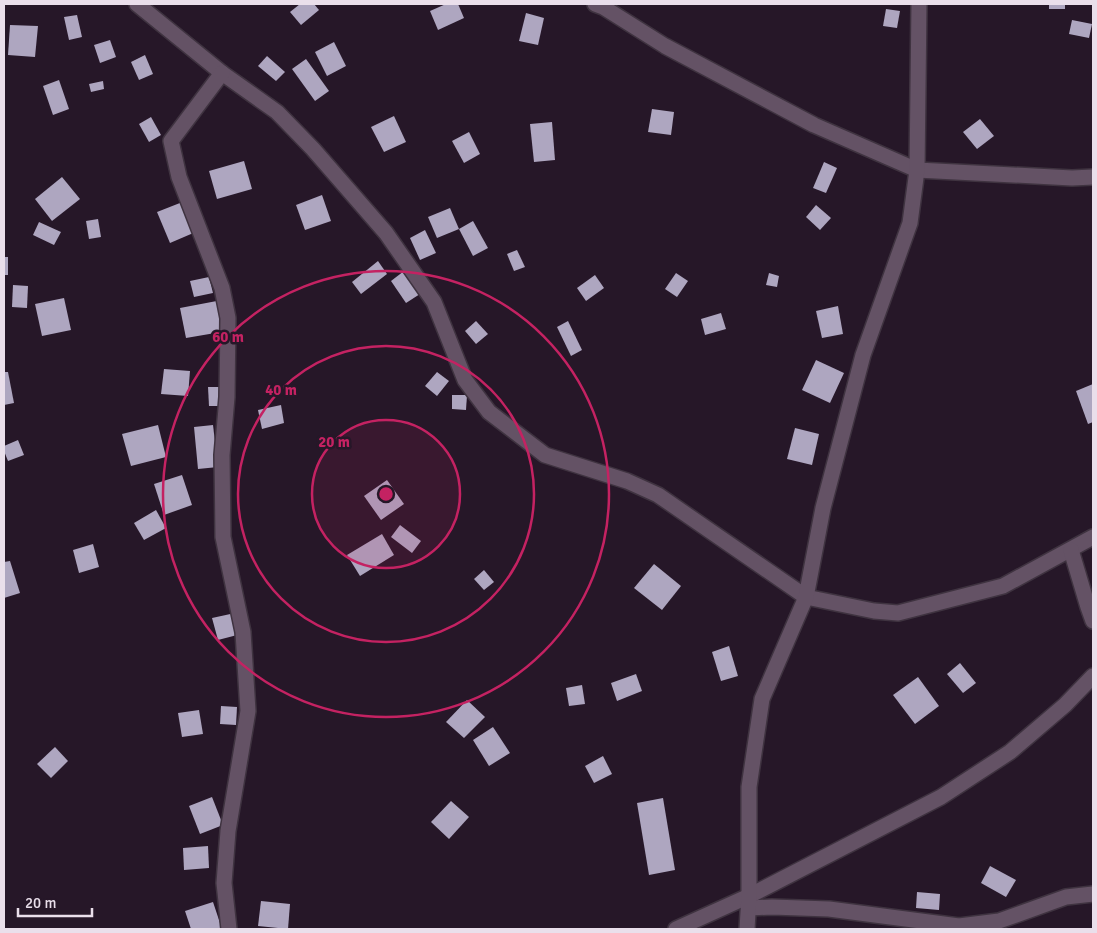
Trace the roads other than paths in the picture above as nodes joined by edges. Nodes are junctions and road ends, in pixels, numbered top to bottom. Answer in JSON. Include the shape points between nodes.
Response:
{"nodes":[{"id":1,"x":137,"y":4,"type":"edge"},
{"id":2,"x":595,"y":4,"type":"edge"},
{"id":3,"x":919,"y":4,"type":"edge"},
{"id":4,"x":222,"y":73,"type":"junction"},
{"id":5,"x":918,"y":170,"type":"junction"},
{"id":6,"x":1093,"y":177,"type":"edge"},
{"id":7,"x":1093,"y":537,"type":"edge"},
{"id":8,"x":1071,"y":550,"type":"junction"},
{"id":9,"x":806,"y":598,"type":"junction"},
{"id":10,"x":1093,"y":621,"type":"edge"},
{"id":11,"x":1093,"y":676,"type":"edge"},
{"id":12,"x":1093,"y":894,"type":"edge"},
{"id":13,"x":749,"y":902,"type":"junction"},
{"id":14,"x":229,"y":929,"type":"edge"},
{"id":15,"x":676,"y":929,"type":"edge"},
{"id":16,"x":747,"y":929,"type":"edge"}],
"edges":[{"from":1,"to":4,"type":"street"},
{"from":2,"to":5,"type":"street","via":[[665,46],[814,125]]},
{"from":3,"to":5,"type":"street"},
{"from":4,"to":9,"type":"street","via":[[277,112],[314,149],[386,233],[434,302],[464,380],[489,412],[545,454],[627,481],[658,495]]},
{"from":4,"to":14,"type":"street","via":[[171,140],[179,177],[222,288],[228,318],[222,455],[223,537],[244,632],[248,711],[228,831],[224,883]]},
{"from":5,"to":6,"type":"street"},
{"from":5,"to":9,"type":"street","via":[[910,222],[863,355],[839,444]]},
{"from":7,"to":8,"type":"street"},
{"from":8,"to":9,"type":"street","via":[[1003,586],[898,613]]},
{"from":8,"to":10,"type":"street"},
{"from":9,"to":13,"type":"street","via":[[762,699],[749,787]]},
{"from":11,"to":13,"type":"street","via":[[1010,752],[942,797]]},
{"from":12,"to":13,"type":"street","via":[[1066,898],[999,921],[959,926]]},
{"from":13,"to":15,"type":"street"},
{"from":13,"to":16,"type":"street"}]}
